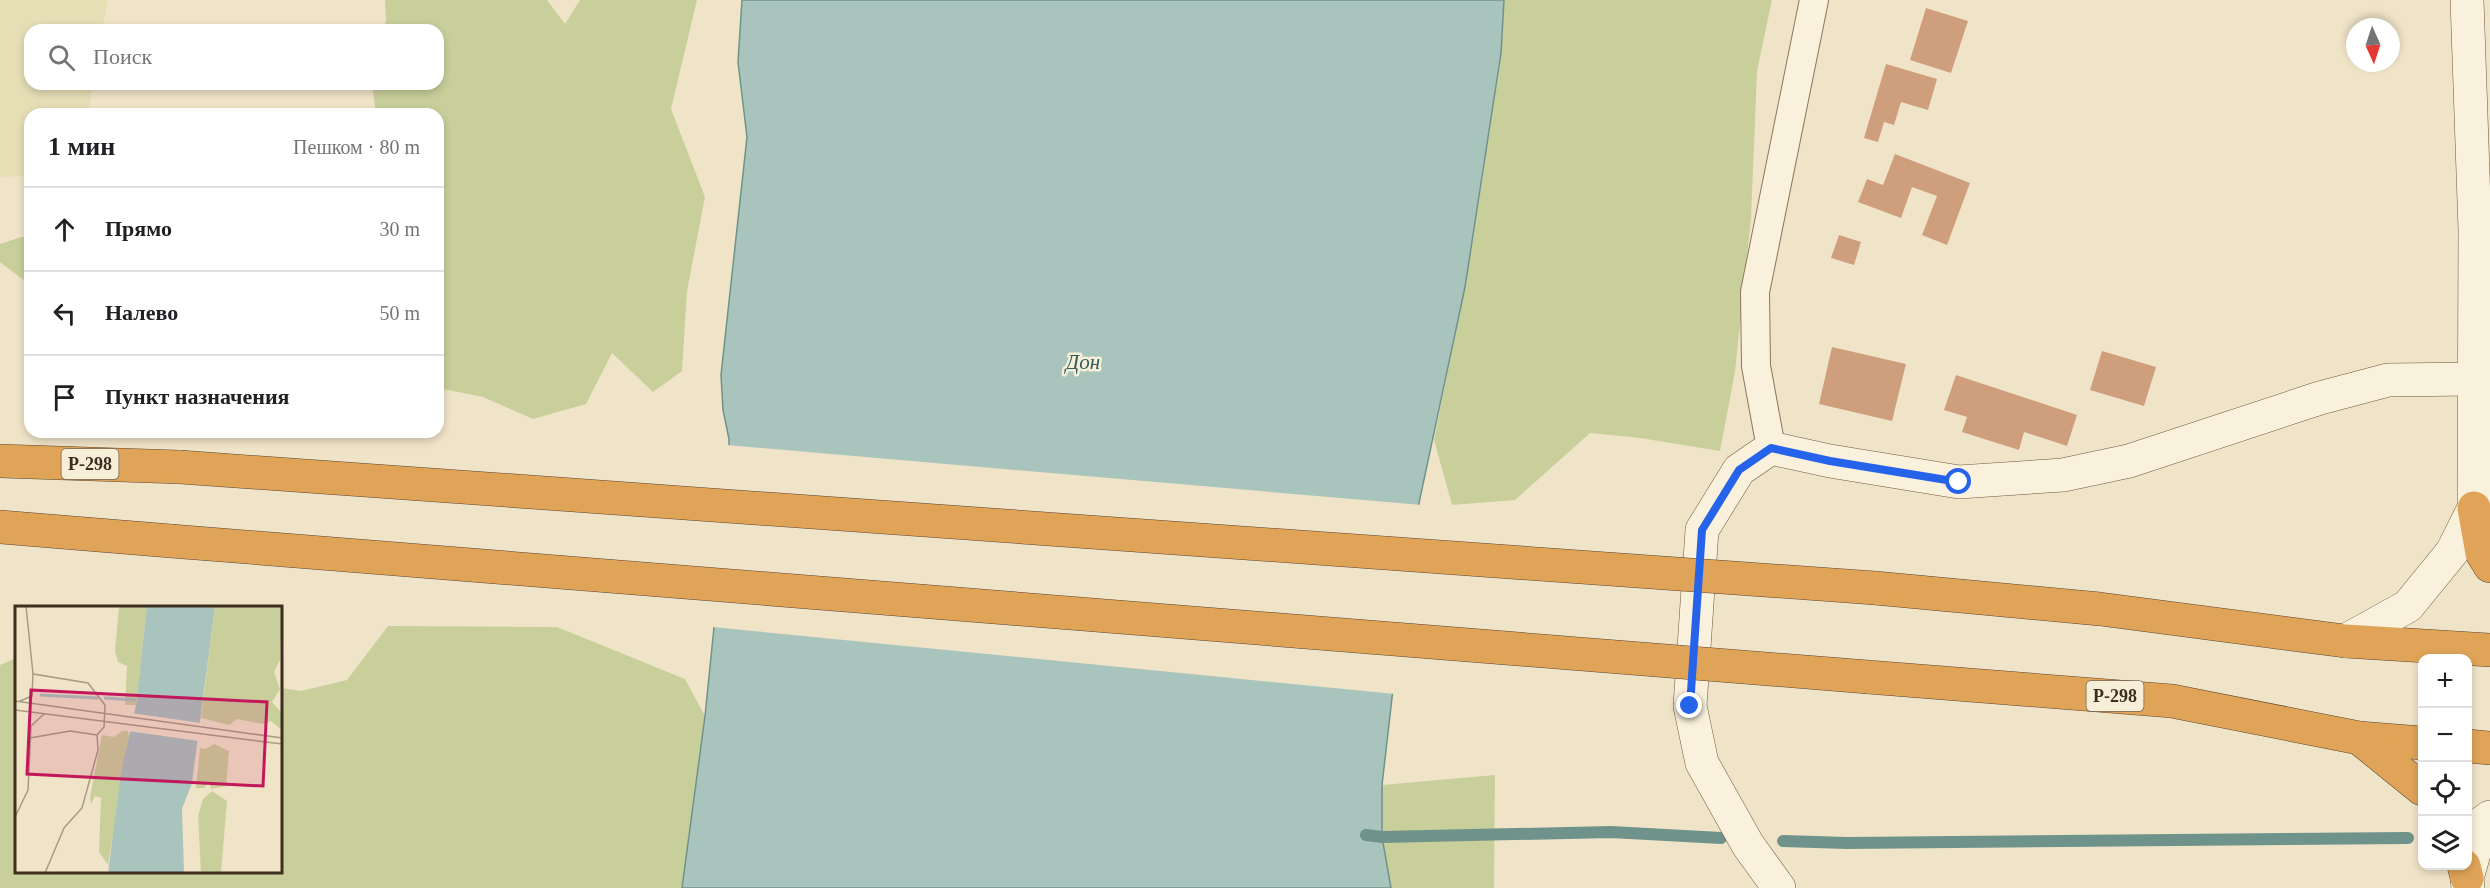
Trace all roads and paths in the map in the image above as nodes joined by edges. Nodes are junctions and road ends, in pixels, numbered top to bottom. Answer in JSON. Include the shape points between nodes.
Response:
{"nodes":[{"id":1,"x":1814,"y":0,"type":"edge"},
{"id":2,"x":2467,"y":0,"type":"edge"},
{"id":3,"x":2473,"y":379,"type":"junction"},
{"id":4,"x":1771,"y":448,"type":"junction"},
{"id":5,"x":0,"y":461,"type":"edge"},
{"id":6,"x":2474,"y":508,"type":"junction"},
{"id":7,"x":0,"y":527,"type":"edge"},
{"id":8,"x":2490,"y":566,"type":"edge"},
{"id":9,"x":2345,"y":641,"type":"junction"},
{"id":10,"x":2490,"y":650,"type":"edge"},
{"id":11,"x":2359,"y":738,"type":"junction"},
{"id":12,"x":2418,"y":743,"type":"edge"},
{"id":13,"x":2472,"y":746,"type":"edge"},
{"id":14,"x":2490,"y":748,"type":"edge"},
{"id":15,"x":2418,"y":786,"type":"edge"},
{"id":16,"x":2490,"y":818,"type":"edge"},
{"id":17,"x":2466,"y":877,"type":"edge"},
{"id":18,"x":1779,"y":888,"type":"edge"}],
"edges":[{"from":1,"to":4,"type":"street","via":[[1755,292],[1756,366]]},
{"from":2,"to":3,"type":"street","via":[[2475,230]]},
{"from":3,"to":4,"type":"street","via":[[2388,380],[2320,398],[2129,461],[2063,475],[1959,482]]},
{"from":3,"to":6,"type":"street"},
{"from":4,"to":18,"type":"street","via":[[1739,470],[1702,530],[1690,706],[1701,763],[1748,845]]},
{"from":5,"to":9,"type":"highway","number":"Р-298","bridge":true,"via":[[180,467],[1875,588],[2100,609]]},
{"from":6,"to":8,"type":"highway","via":[[2482,553]]},
{"from":6,"to":9,"type":"street","via":[[2452,552],[2408,606]]},
{"from":7,"to":11,"type":"highway","number":"Р-298","bridge":true,"via":[[2172,701]]},
{"from":9,"to":10,"type":"highway"},
{"from":11,"to":12,"type":"highway","number":"Р-298"},
{"from":11,"to":15,"type":"highway"},
{"from":13,"to":14,"type":"highway"},
{"from":16,"to":17,"type":"street","via":[[2483,822]]}]}
